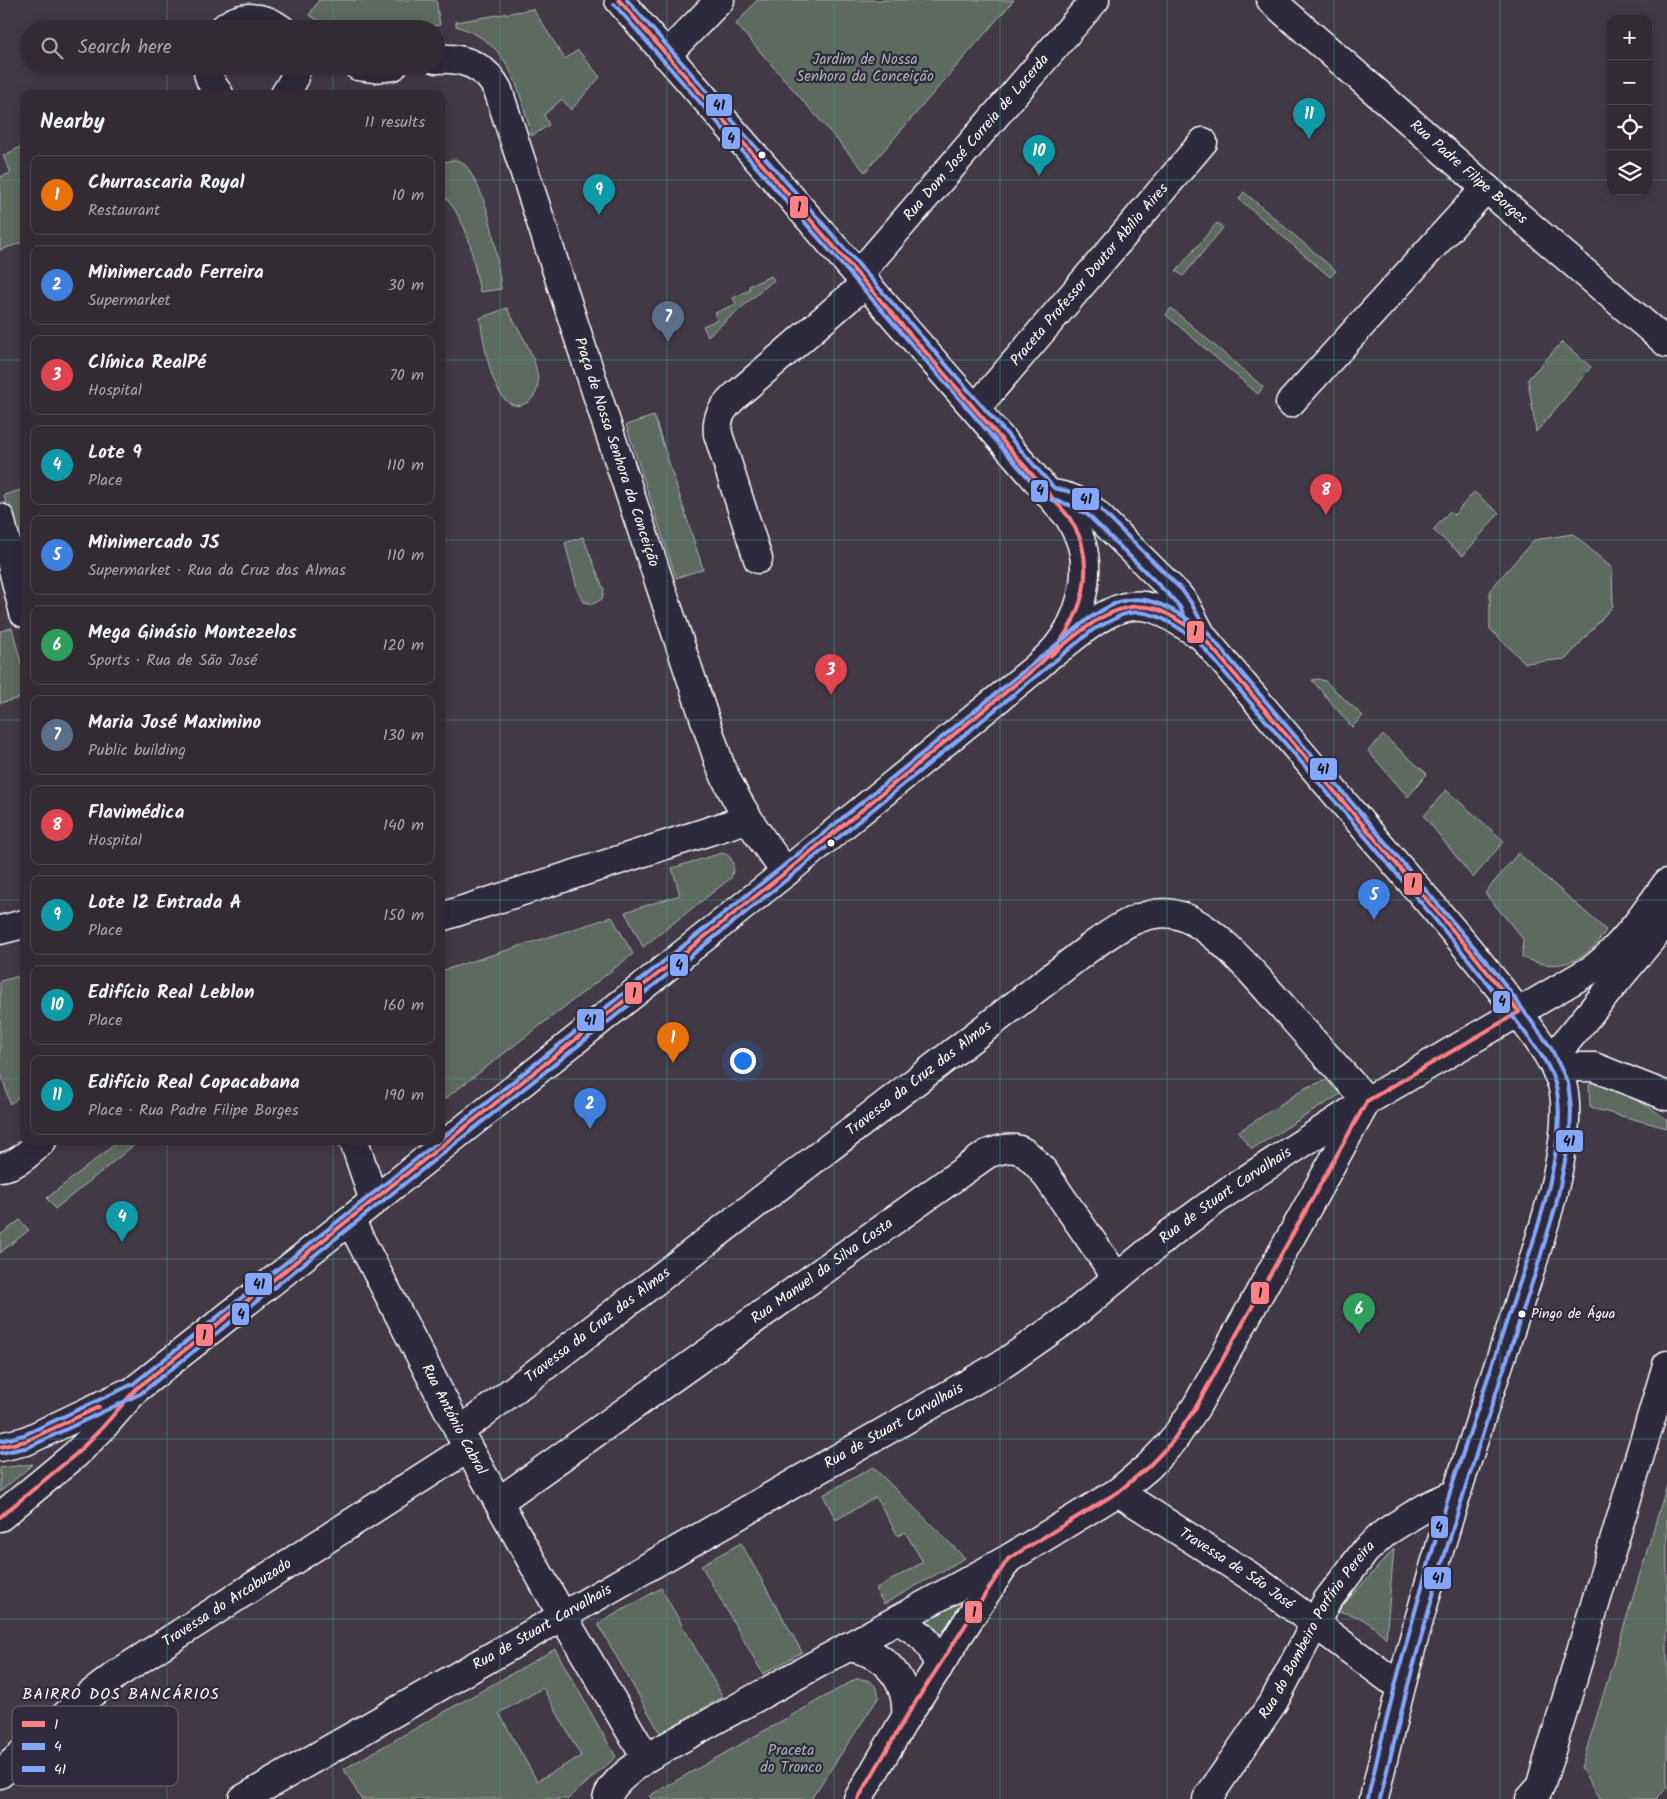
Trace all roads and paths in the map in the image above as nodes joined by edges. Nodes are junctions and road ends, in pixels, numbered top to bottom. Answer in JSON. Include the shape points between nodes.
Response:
{"nodes":[{"id":1,"x":619,"y":0,"type":"edge"},
{"id":2,"x":720,"y":0,"type":"edge"},
{"id":3,"x":1095,"y":0,"type":"edge"},
{"id":4,"x":1271,"y":0,"type":"edge"},
{"id":5,"x":230,"y":16,"type":"edge"},
{"id":6,"x":266,"y":20,"type":"edge"},
{"id":7,"x":666,"y":55,"type":"junction"},
{"id":8,"x":445,"y":59,"type":"edge"},
{"id":9,"x":295,"y":75,"type":"edge"},
{"id":10,"x":287,"y":90,"type":"edge"},
{"id":11,"x":1203,"y":142,"type":"dead end"},
{"id":12,"x":1486,"y":188,"type":"junction"},
{"id":13,"x":862,"y":279,"type":"junction"},
{"id":14,"x":1667,"y":343,"type":"edge"},
{"id":15,"x":1290,"y":402,"type":"dead end"},
{"id":16,"x":976,"y":408,"type":"junction"},
{"id":17,"x":1051,"y":494,"type":"junction"},
{"id":18,"x":0,"y":518,"type":"edge"},
{"id":19,"x":758,"y":559,"type":"dead end"},
{"id":20,"x":20,"y":597,"type":"edge"},
{"id":21,"x":1202,"y":636,"type":"junction"},
{"id":22,"x":1045,"y":660,"type":"junction"},
{"id":23,"x":747,"y":820,"type":"junction"},
{"id":24,"x":786,"y":872,"type":"junction"},
{"id":25,"x":1667,"y":883,"type":"edge"},
{"id":26,"x":445,"y":916,"type":"edge"},
{"id":27,"x":20,"y":925,"type":"edge"},
{"id":28,"x":1665,"y":925,"type":"edge"},
{"id":29,"x":0,"y":930,"type":"edge"},
{"id":30,"x":1519,"y":1012,"type":"junction"},
{"id":31,"x":1554,"y":1066,"type":"junction"},
{"id":32,"x":1667,"y":1096,"type":"edge"},
{"id":33,"x":1367,"y":1101,"type":"junction"},
{"id":34,"x":445,"y":1144,"type":"edge"},
{"id":35,"x":37,"y":1145,"type":"edge"},
{"id":36,"x":355,"y":1145,"type":"edge"},
{"id":37,"x":444,"y":1145,"type":"edge"},
{"id":38,"x":0,"y":1167,"type":"edge"},
{"id":39,"x":374,"y":1201,"type":"junction"},
{"id":40,"x":350,"y":1220,"type":"junction"},
{"id":41,"x":1117,"y":1278,"type":"junction"},
{"id":42,"x":1667,"y":1365,"type":"edge"},
{"id":43,"x":136,"y":1389,"type":"junction"},
{"id":44,"x":463,"y":1440,"type":"junction"},
{"id":45,"x":0,"y":1447,"type":"edge"},
{"id":46,"x":1118,"y":1492,"type":"junction"},
{"id":47,"x":1457,"y":1493,"type":"junction"},
{"id":48,"x":498,"y":1502,"type":"junction"},
{"id":49,"x":0,"y":1517,"type":"edge"},
{"id":50,"x":1008,"y":1559,"type":"junction"},
{"id":51,"x":562,"y":1615,"type":"junction"},
{"id":52,"x":897,"y":1620,"type":"junction"},
{"id":53,"x":1315,"y":1623,"type":"junction"},
{"id":54,"x":847,"y":1647,"type":"junction"},
{"id":55,"x":938,"y":1668,"type":"junction"},
{"id":56,"x":1400,"y":1686,"type":"junction"},
{"id":57,"x":76,"y":1706,"type":"edge"},
{"id":58,"x":906,"y":1717,"type":"junction"},
{"id":59,"x":646,"y":1758,"type":"junction"},
{"id":60,"x":12,"y":1763,"type":"edge"},
{"id":61,"x":0,"y":1774,"type":"edge"},
{"id":62,"x":244,"y":1799,"type":"edge"},
{"id":63,"x":607,"y":1799,"type":"edge"},
{"id":64,"x":858,"y":1799,"type":"edge"},
{"id":65,"x":1206,"y":1799,"type":"edge"},
{"id":66,"x":1374,"y":1799,"type":"edge"},
{"id":67,"x":1530,"y":1799,"type":"edge"}],
"edges":[{"from":1,"to":7,"type":"street"},
{"from":2,"to":7,"type":"street"},
{"from":3,"to":13,"type":"street","name":"Rua Dom José Correia de Lacerda"},
{"from":4,"to":12,"type":"street","name":"Rua Padre Filipe Borges"},
{"from":5,"to":6,"type":"street"},
{"from":7,"to":13,"type":"street"},
{"from":8,"to":23,"type":"street","name":"Praça de Nossa Senhora da Conceição","via":[[468,61],[484,71],[498,90],[720,765]]},
{"from":9,"to":10,"type":"street"},
{"from":11,"to":16,"type":"street","name":"Praceta Professor Doutor Abílio Aires"},
{"from":12,"to":14,"type":"street","name":"Rua Padre Filipe Borges"},
{"from":12,"to":15,"type":"street"},
{"from":13,"to":16,"type":"street"},
{"from":13,"to":19,"type":"street","name":"Rua Dom José Correia de Lacerda","via":[[734,397],[720,414],[718,434]]},
{"from":16,"to":17,"type":"street"},
{"from":17,"to":21,"type":"street","via":[[1078,500],[1092,510],[1177,594]]},
{"from":17,"to":22,"type":"street","via":[[1077,530],[1085,558],[1083,588],[1074,621]]},
{"from":18,"to":20,"type":"street"},
{"from":21,"to":22,"type":"street","via":[[1152,608],[1122,608],[1091,624]]},
{"from":21,"to":30,"type":"street"},
{"from":22,"to":24,"type":"street"},
{"from":23,"to":24,"type":"street","name":"Praça de Nossa Senhora da Conceição"},
{"from":23,"to":26,"type":"street"},
{"from":24,"to":34,"type":"street"},
{"from":25,"to":30,"type":"street","name":"Rua de Stuart Carvalhais","via":[[1641,919],[1605,959]]},
{"from":27,"to":29,"type":"street"},
{"from":28,"to":31,"type":"street"},
{"from":30,"to":31,"type":"street"},
{"from":30,"to":33,"type":"street","name":"Rua de Stuart Carvalhais"},
{"from":31,"to":32,"type":"street","via":[[1594,1066]]},
{"from":31,"to":47,"type":"street","via":[[1565,1102],[1554,1184],[1533,1260]]},
{"from":33,"to":41,"type":"street","name":"Rua de Stuart Carvalhais","via":[[1190,1218]]},
{"from":33,"to":44,"type":"street","name":"Travessa da Cruz das Almas","via":[[1236,957],[1207,930],[1174,914],[1157,913],[1139,918],[1121,926],[1088,949]]},
{"from":33,"to":46,"type":"street","via":[[1196,1407],[1172,1442]]},
{"from":35,"to":38,"type":"street","via":[[18,1161]]},
{"from":36,"to":39,"type":"street"},
{"from":37,"to":39,"type":"street"},
{"from":39,"to":40,"type":"street"},
{"from":40,"to":43,"type":"street"},
{"from":40,"to":44,"type":"street","name":"Rua António Cabral"},
{"from":41,"to":48,"type":"street","name":"Rua Manuel da Silva Costa","via":[[1033,1160],[1011,1147],[986,1154]]},
{"from":41,"to":51,"type":"street","name":"Rua de Stuart Carvalhais","via":[[1070,1317],[1006,1362]]},
{"from":42,"to":67,"type":"street","via":[[1541,1784]]},
{"from":43,"to":45,"type":"street","via":[[26,1441]]},
{"from":43,"to":49,"type":"street","via":[[76,1454]]},
{"from":44,"to":48,"type":"street","name":"Rua António Cabral"},
{"from":44,"to":57,"type":"street","name":"Travessa do Arcabuzado","via":[[117,1674]]},
{"from":46,"to":50,"type":"street"},
{"from":46,"to":53,"type":"street","name":"Travessa de São José","via":[[1256,1580]]},
{"from":47,"to":53,"type":"street","name":"Rua do Bombeiro Porfírio Pereira","via":[[1386,1532],[1366,1550],[1327,1601]]},
{"from":47,"to":56,"type":"street"},
{"from":48,"to":51,"type":"street","name":"Rua António Cabral"},
{"from":50,"to":52,"type":"street"},
{"from":50,"to":55,"type":"street"},
{"from":51,"to":59,"type":"street"},
{"from":51,"to":62,"type":"street","name":"Rua de Stuart Carvalhais"},
{"from":52,"to":54,"type":"street"},
{"from":52,"to":55,"type":"street","via":[[926,1640],[935,1653]]},
{"from":53,"to":56,"type":"street","name":"Travessa de São José"},
{"from":53,"to":65,"type":"street","name":"Rua do Bombeiro Porfírio Pereira","via":[[1274,1701]]},
{"from":54,"to":58,"type":"street","via":[[870,1653],[889,1667],[903,1689]]},
{"from":54,"to":59,"type":"street"},
{"from":55,"to":58,"type":"street"},
{"from":56,"to":66,"type":"street"},
{"from":58,"to":64,"type":"street"},
{"from":59,"to":63,"type":"street","via":[[610,1790]]},
{"from":60,"to":61,"type":"street","name":"Travessa do Arcabuzado"}]}
